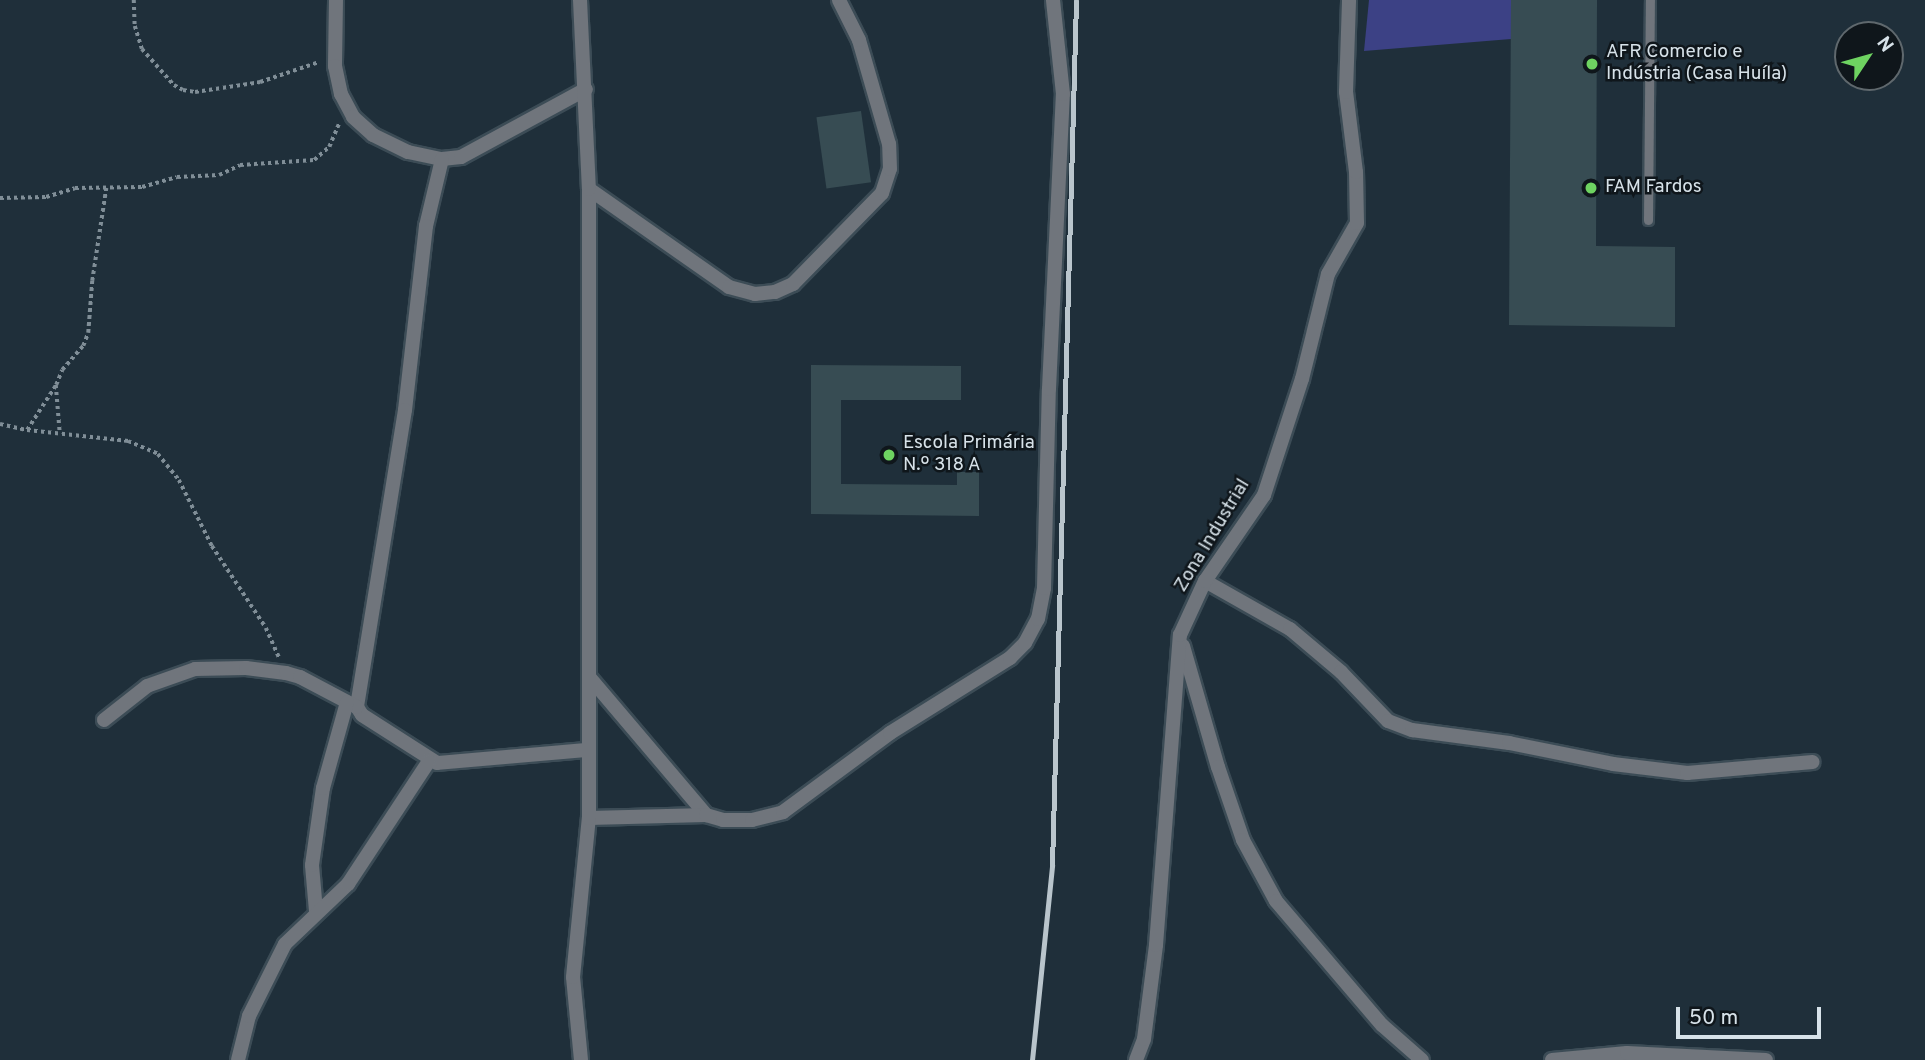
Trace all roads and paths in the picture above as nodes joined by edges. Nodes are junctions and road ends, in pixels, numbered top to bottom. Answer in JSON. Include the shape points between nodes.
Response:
{"nodes":[{"id":1,"x":134,"y":0,"type":"edge"},
{"id":2,"x":335,"y":0,"type":"edge"},
{"id":3,"x":580,"y":0,"type":"edge"},
{"id":4,"x":839,"y":0,"type":"edge"},
{"id":5,"x":1053,"y":0,"type":"edge"},
{"id":6,"x":1349,"y":0,"type":"edge"},
{"id":7,"x":1650,"y":0,"type":"edge"},
{"id":8,"x":335,"y":57,"type":"junction"},
{"id":9,"x":586,"y":89,"type":"junction"},
{"id":10,"x":347,"y":104,"type":"junction"},
{"id":11,"x":442,"y":159,"type":"junction"},
{"id":12,"x":106,"y":188,"type":"junction"},
{"id":13,"x":589,"y":189,"type":"junction"},
{"id":14,"x":0,"y":198,"type":"edge"},
{"id":15,"x":1648,"y":220,"type":"dead end"},
{"id":16,"x":56,"y":385,"type":"junction"},
{"id":17,"x":0,"y":424,"type":"edge"},
{"id":18,"x":27,"y":430,"type":"junction"},
{"id":19,"x":60,"y":434,"type":"junction"},
{"id":20,"x":1205,"y":581,"type":"junction"},
{"id":21,"x":1180,"y":635,"type":"junction"},
{"id":22,"x":286,"y":673,"type":"junction"},
{"id":23,"x":590,"y":678,"type":"junction"},
{"id":24,"x":352,"y":705,"type":"junction"},
{"id":25,"x":104,"y":720,"type":"dead end"},
{"id":26,"x":587,"y":750,"type":"junction"},
{"id":27,"x":429,"y":761,"type":"junction"},
{"id":28,"x":1813,"y":762,"type":"dead end"},
{"id":29,"x":706,"y":815,"type":"junction"},
{"id":30,"x":589,"y":818,"type":"junction"},
{"id":31,"x":316,"y":911,"type":"junction"},
{"id":32,"x":238,"y":1060,"type":"edge"},
{"id":33,"x":581,"y":1060,"type":"edge"},
{"id":34,"x":1136,"y":1060,"type":"edge"},
{"id":35,"x":1422,"y":1060,"type":"edge"},
{"id":36,"x":1552,"y":1060,"type":"edge"},
{"id":37,"x":1766,"y":1060,"type":"edge"}],
"edges":[{"from":1,"to":8,"type":"path","via":[[142,49],[183,90],[260,82]]},
{"from":2,"to":8,"type":"street"},
{"from":3,"to":9,"type":"street"},
{"from":4,"to":13,"type":"street","via":[[859,40],[889,144],[890,169],[882,193],[793,284],[755,294],[729,287]]},
{"from":5,"to":29,"type":"street","via":[[1063,94],[1044,588],[1038,619],[1025,643],[1010,657],[890,733],[783,812],[752,820]]},
{"from":6,"to":20,"type":"street","name":"Zona Industrial","via":[[1346,92],[1357,223],[1328,274],[1302,379],[1264,495]]},
{"from":7,"to":15,"type":"lane"},
{"from":8,"to":10,"type":"street"},
{"from":9,"to":11,"type":"street","via":[[481,148]]},
{"from":9,"to":13,"type":"street"},
{"from":10,"to":11,"type":"street","via":[[353,117],[373,135],[408,152]]},
{"from":10,"to":12,"type":"path","via":[[329,147],[314,160],[240,165],[207,178],[177,177],[142,187]]},
{"from":11,"to":24,"type":"street","via":[[426,226],[405,411]]},
{"from":12,"to":14,"type":"path"},
{"from":12,"to":16,"type":"path","via":[[88,333]]},
{"from":13,"to":23,"type":"street"},
{"from":16,"to":18,"type":"path"},
{"from":16,"to":19,"type":"path"},
{"from":17,"to":18,"type":"path"},
{"from":18,"to":19,"type":"path"},
{"from":19,"to":22,"type":"path","via":[[128,441],[158,454],[171,466],[212,546],[266,628]]},
{"from":20,"to":21,"type":"street","name":"Zona Industrial"},
{"from":20,"to":28,"type":"street","via":[[1290,629],[1341,671],[1388,721],[1412,730],[1687,773]]},
{"from":21,"to":34,"type":"street","name":"Zona Industrial","via":[[1156,945]]},
{"from":21,"to":35,"type":"street","via":[[1243,840],[1276,901],[1382,1025]]},
{"from":22,"to":24,"type":"street"},
{"from":22,"to":25,"type":"street","via":[[195,669],[147,687]]},
{"from":23,"to":26,"type":"street"},
{"from":23,"to":29,"type":"street"},
{"from":24,"to":27,"type":"street"},
{"from":24,"to":31,"type":"street","via":[[323,788],[312,865]]},
{"from":26,"to":27,"type":"street","via":[[447,765]]},
{"from":26,"to":30,"type":"street"},
{"from":27,"to":31,"type":"street","via":[[348,884]]},
{"from":29,"to":30,"type":"street"},
{"from":30,"to":33,"type":"street","via":[[573,977]]},
{"from":31,"to":32,"type":"street","via":[[285,944],[268,976],[249,1016]]},
{"from":36,"to":37,"type":"street","via":[[1627,1053]]}]}
